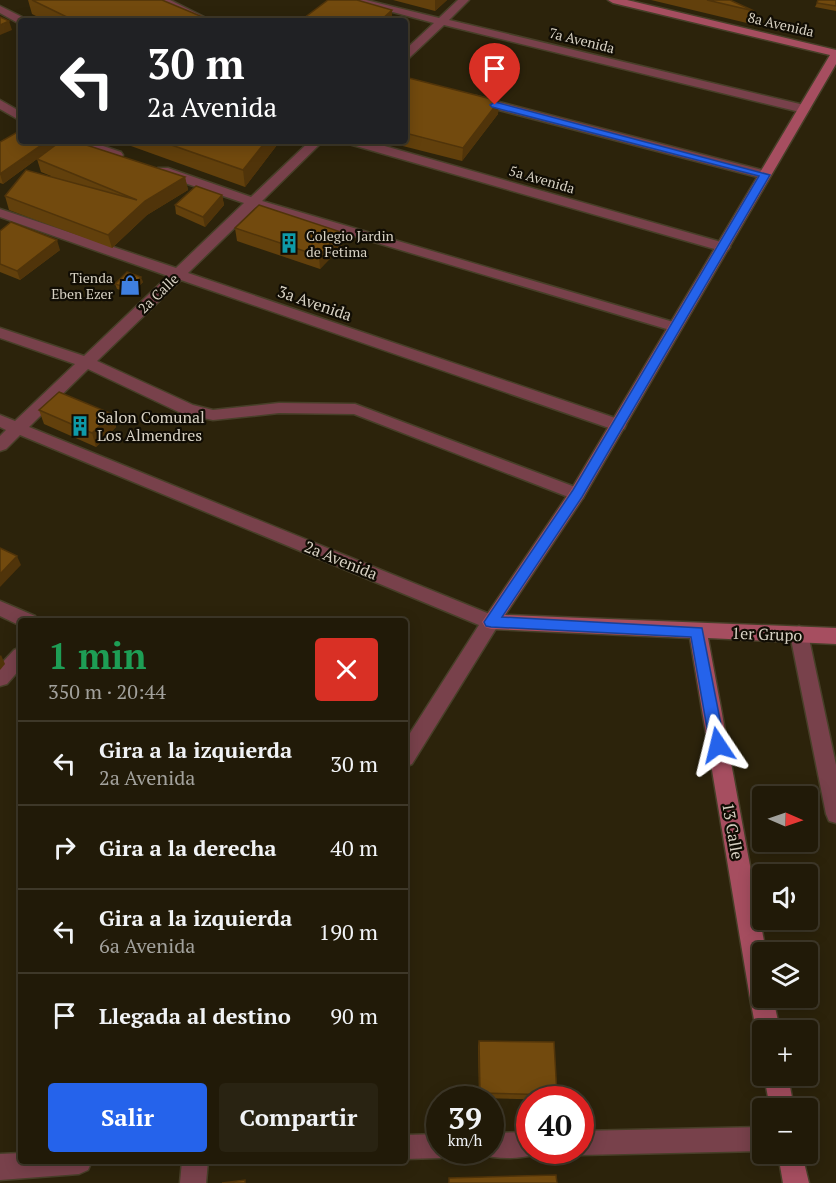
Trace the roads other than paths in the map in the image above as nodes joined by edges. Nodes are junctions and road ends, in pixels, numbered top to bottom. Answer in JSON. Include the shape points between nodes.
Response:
{"nodes":[{"id":1,"x":11,"y":0,"type":"edge"},
{"id":2,"x":161,"y":0,"type":"edge"},
{"id":3,"x":353,"y":0,"type":"edge"},
{"id":4,"x":464,"y":0,"type":"edge"},
{"id":5,"x":613,"y":0,"type":"edge"},
{"id":6,"x":0,"y":7,"type":"edge"},
{"id":7,"x":18,"y":18,"type":"edge"},
{"id":8,"x":200,"y":18,"type":"edge"},
{"id":9,"x":441,"y":22,"type":"junction"},
{"id":10,"x":408,"y":53,"type":"edge"},
{"id":11,"x":836,"y":53,"type":"edge"},
{"id":12,"x":463,"y":97,"type":"edge"},
{"id":13,"x":0,"y":104,"type":"edge"},
{"id":14,"x":804,"y":109,"type":"junction"},
{"id":15,"x":18,"y":115,"type":"edge"},
{"id":16,"x":85,"y":144,"type":"edge"},
{"id":17,"x":314,"y":144,"type":"edge"},
{"id":18,"x":363,"y":144,"type":"edge"},
{"id":19,"x":131,"y":160,"type":"edge"},
{"id":20,"x":153,"y":168,"type":"edge"},
{"id":21,"x":765,"y":175,"type":"junction"},
{"id":22,"x":253,"y":202,"type":"junction"},
{"id":23,"x":0,"y":213,"type":"edge"},
{"id":24,"x":723,"y":247,"type":"junction"},
{"id":25,"x":177,"y":275,"type":"junction"},
{"id":26,"x":675,"y":327,"type":"junction"},
{"id":27,"x":0,"y":333,"type":"edge"},
{"id":28,"x":86,"y":362,"type":"junction"},
{"id":29,"x":0,"y":421,"type":"edge"},
{"id":30,"x":618,"y":425,"type":"junction"},
{"id":31,"x":17,"y":428,"type":"junction"},
{"id":32,"x":0,"y":444,"type":"edge"},
{"id":33,"x":578,"y":494,"type":"junction"},
{"id":34,"x":0,"y":608,"type":"edge"},
{"id":35,"x":22,"y":618,"type":"edge"},
{"id":36,"x":491,"y":622,"type":"junction"},
{"id":37,"x":698,"y":632,"type":"junction"},
{"id":38,"x":799,"y":634,"type":"junction"},
{"id":39,"x":836,"y":636,"type":"edge"},
{"id":40,"x":18,"y":658,"type":"edge"},
{"id":41,"x":0,"y":678,"type":"edge"},
{"id":42,"x":408,"y":753,"type":"edge"},
{"id":43,"x":836,"y":814,"type":"edge"},
{"id":44,"x":753,"y":942,"type":"edge"},
{"id":45,"x":752,"y":1139,"type":"edge"},
{"id":46,"x":594,"y":1143,"type":"edge"},
{"id":47,"x":426,"y":1146,"type":"edge"},
{"id":48,"x":408,"y":1147,"type":"edge"},
{"id":49,"x":40,"y":1164,"type":"edge"},
{"id":50,"x":195,"y":1164,"type":"edge"},
{"id":51,"x":792,"y":1164,"type":"edge"},
{"id":52,"x":0,"y":1167,"type":"edge"},
{"id":53,"x":193,"y":1183,"type":"edge"},
{"id":54,"x":796,"y":1183,"type":"edge"}],
"edges":[{"from":1,"to":6,"type":"street"},
{"from":2,"to":8,"type":"street"},
{"from":3,"to":9,"type":"street","name":"7a Avenida"},
{"from":4,"to":9,"type":"street"},
{"from":5,"to":11,"type":"street","name":"8a Avenida"},
{"from":6,"to":7,"type":"street"},
{"from":9,"to":10,"type":"street"},
{"from":9,"to":14,"type":"street","name":"7a Avenida"},
{"from":11,"to":14,"type":"street"},
{"from":12,"to":21,"type":"street"},
{"from":13,"to":15,"type":"street"},
{"from":14,"to":21,"type":"street"},
{"from":16,"to":19,"type":"street"},
{"from":17,"to":22,"type":"street","name":"2a Calle"},
{"from":18,"to":24,"type":"street","name":"5a Avenida"},
{"from":20,"to":22,"type":"street"},
{"from":21,"to":24,"type":"street"},
{"from":22,"to":25,"type":"street","name":"2a Calle"},
{"from":22,"to":26,"type":"street"},
{"from":23,"to":25,"type":"street","name":"3a Avenida"},
{"from":24,"to":26,"type":"street"},
{"from":25,"to":28,"type":"street","name":"2a Calle"},
{"from":25,"to":30,"type":"street","name":"3a Avenida"},
{"from":26,"to":30,"type":"street"},
{"from":27,"to":28,"type":"street"},
{"from":28,"to":31,"type":"street","name":"2a Calle"},
{"from":28,"to":33,"type":"street","via":[[189,410],[213,415],[279,408],[355,409]]},
{"from":29,"to":31,"type":"street","name":"2a Avenida"},
{"from":30,"to":33,"type":"street"},
{"from":31,"to":32,"type":"street","name":"2a Calle"},
{"from":31,"to":36,"type":"street","name":"2a Avenida"},
{"from":33,"to":36,"type":"street"},
{"from":34,"to":35,"type":"street"},
{"from":36,"to":37,"type":"street","name":"2a Avenida"},
{"from":36,"to":42,"type":"street"},
{"from":37,"to":38,"type":"street","name":"1er Grupo"},
{"from":37,"to":44,"type":"street","name":"13 Calle"},
{"from":38,"to":39,"type":"street","name":"1er Grupo"},
{"from":38,"to":43,"type":"street"},
{"from":40,"to":41,"type":"street"},
{"from":45,"to":46,"type":"street"},
{"from":47,"to":48,"type":"street"},
{"from":49,"to":52,"type":"street"},
{"from":50,"to":53,"type":"street"},
{"from":51,"to":54,"type":"street"}]}
